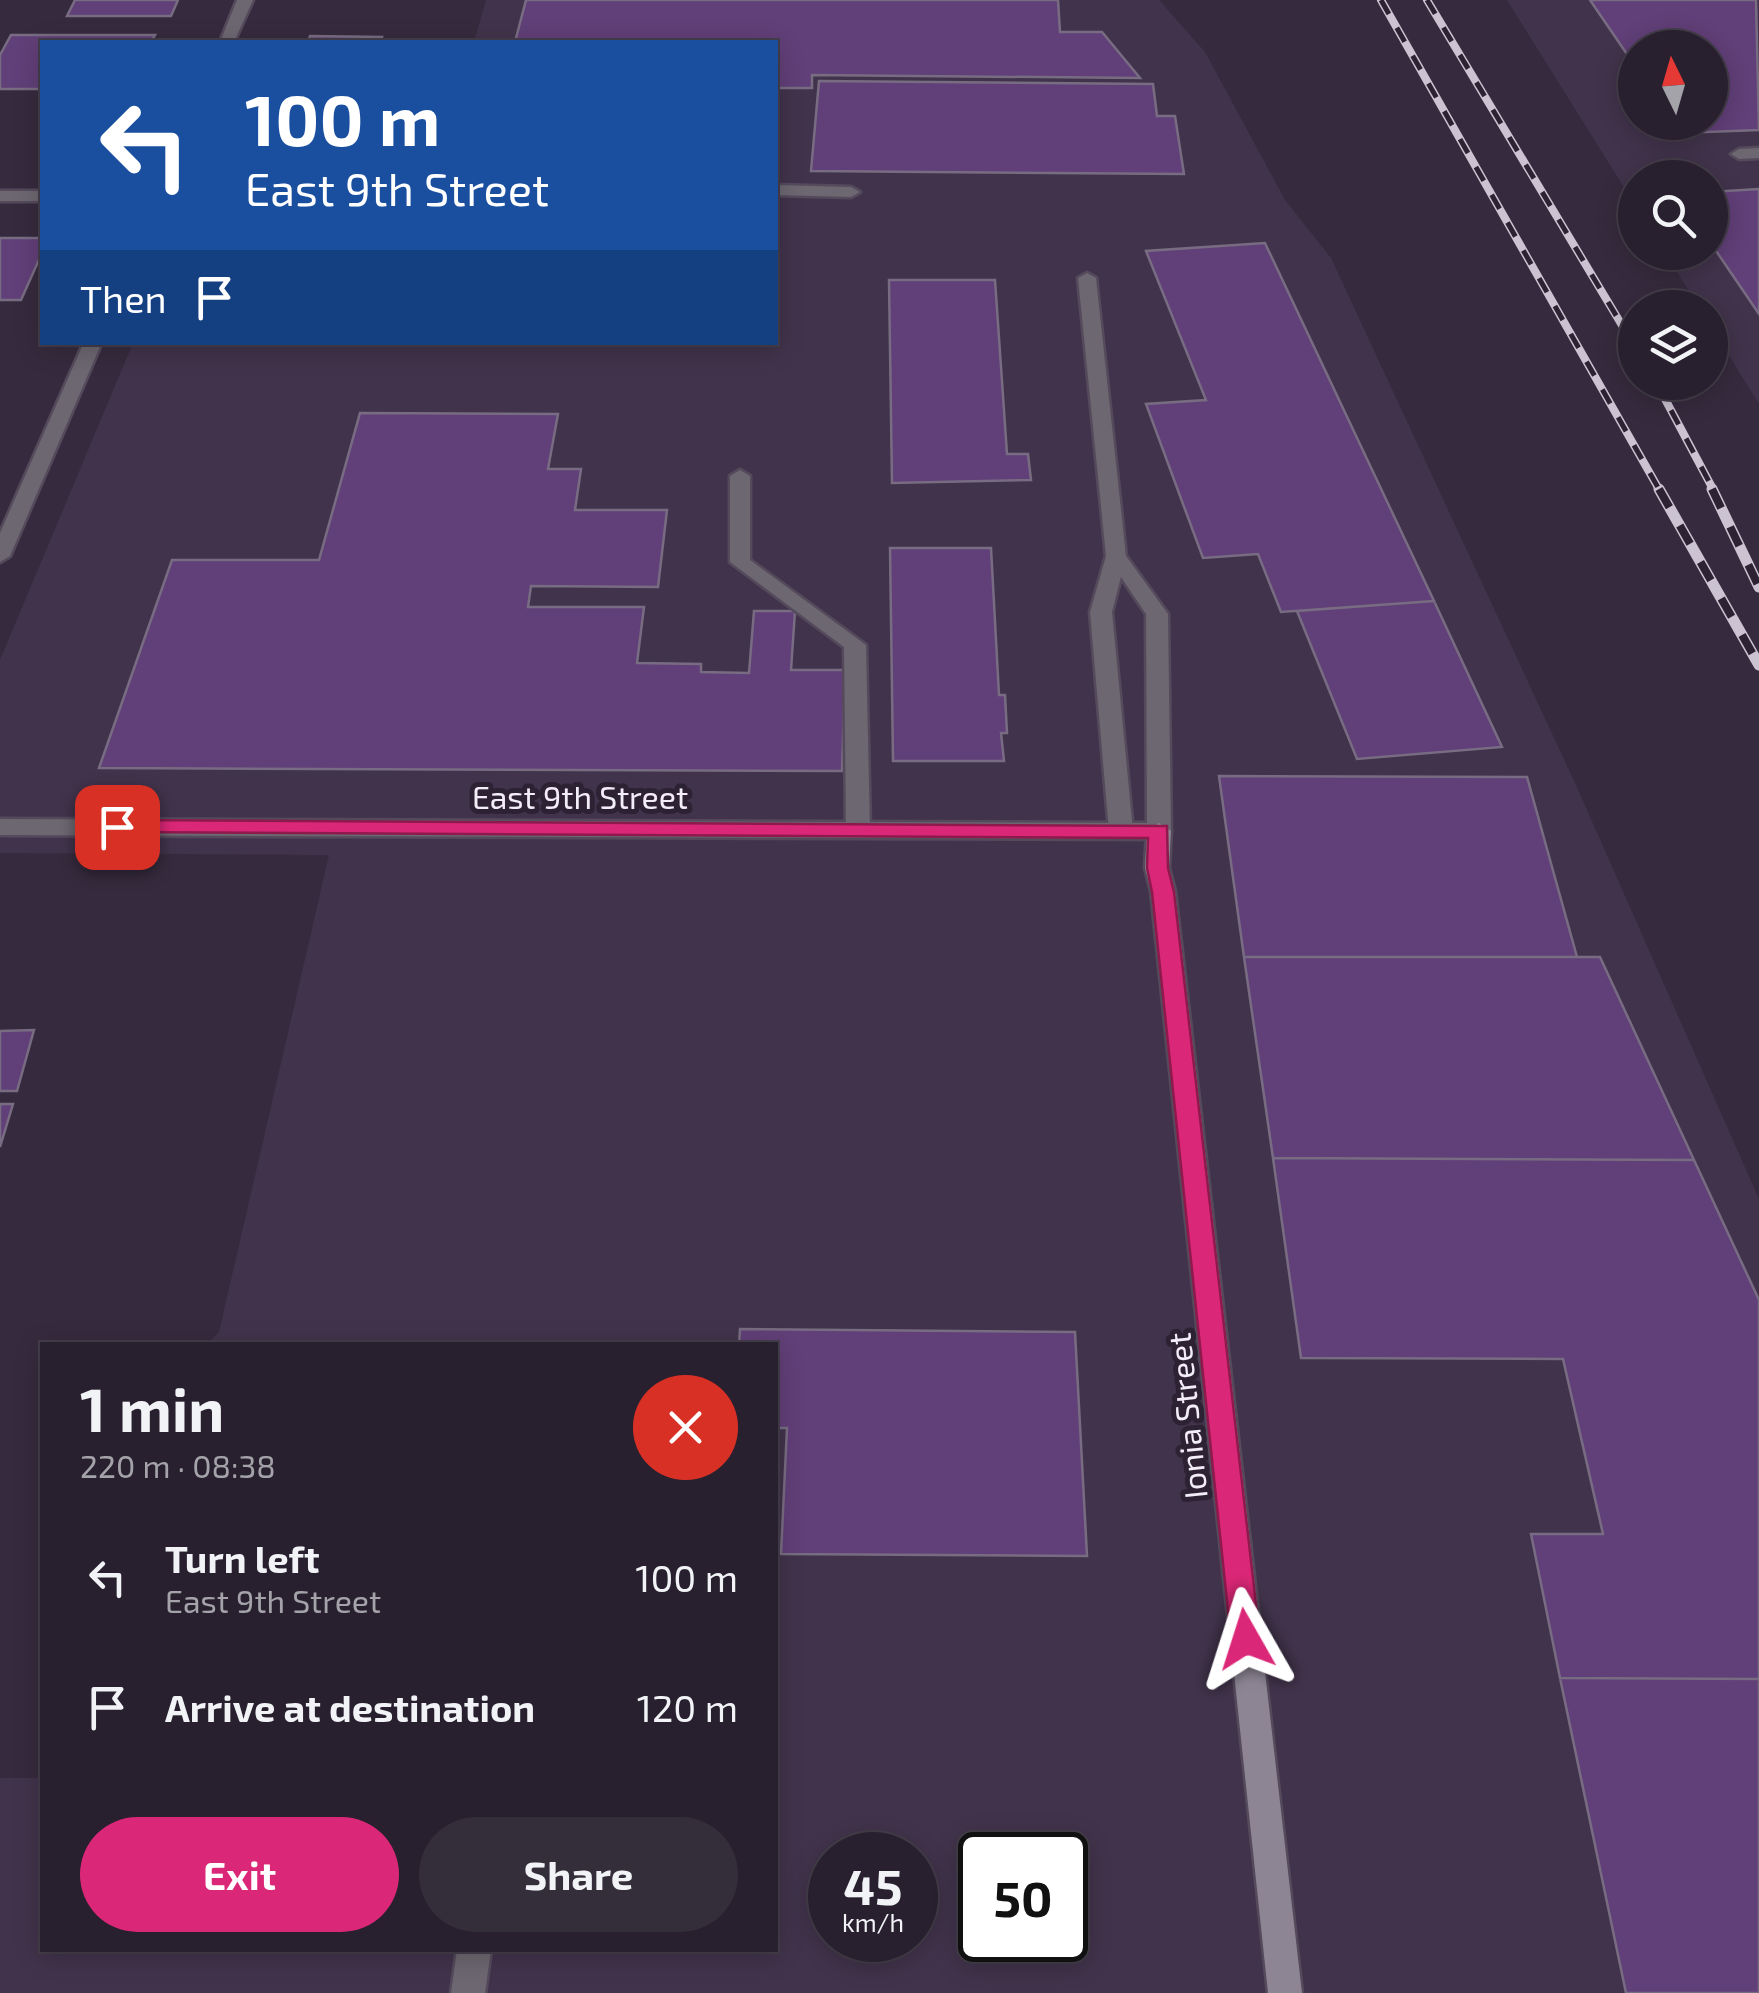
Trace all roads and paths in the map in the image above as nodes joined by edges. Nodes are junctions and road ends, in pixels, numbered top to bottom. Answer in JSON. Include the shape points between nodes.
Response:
{"nodes":[{"id":1,"x":245,"y":0,"type":"edge"},
{"id":2,"x":227,"y":40,"type":"edge"},
{"id":3,"x":1759,"y":153,"type":"edge"},
{"id":4,"x":1739,"y":154,"type":"dead end"},
{"id":5,"x":778,"y":190,"type":"edge"},
{"id":6,"x":851,"y":192,"type":"dead end"},
{"id":7,"x":0,"y":196,"type":"edge"},
{"id":8,"x":40,"y":196,"type":"edge"},
{"id":9,"x":1086,"y":278,"type":"dead end"},
{"id":10,"x":92,"y":345,"type":"edge"},
{"id":11,"x":740,"y":476,"type":"dead end"},
{"id":12,"x":0,"y":556,"type":"edge"},
{"id":13,"x":1116,"y":556,"type":"junction"},
{"id":14,"x":0,"y":827,"type":"edge"},
{"id":15,"x":858,"y":830,"type":"junction"},
{"id":16,"x":1121,"y":831,"type":"junction"},
{"id":17,"x":1160,"y":831,"type":"junction"},
{"id":18,"x":474,"y":1952,"type":"edge"},
{"id":19,"x":468,"y":1993,"type":"edge"},
{"id":20,"x":1285,"y":1993,"type":"edge"}],
"edges":[{"from":1,"to":2,"type":"street"},
{"from":3,"to":4,"type":"street"},
{"from":5,"to":6,"type":"street"},
{"from":7,"to":8,"type":"street"},
{"from":9,"to":13,"type":"street"},
{"from":10,"to":12,"type":"street"},
{"from":11,"to":15,"type":"street","via":[[740,562],[855,645]]},
{"from":13,"to":16,"type":"street","via":[[1102,612]]},
{"from":13,"to":17,"type":"street","via":[[1157,614]]},
{"from":14,"to":15,"type":"street","name":"East 9th Street"},
{"from":15,"to":16,"type":"street","name":"East 9th Street"},
{"from":16,"to":17,"type":"street","name":"East 9th Street"},
{"from":17,"to":20,"type":"main road","name":"Ionia Street","via":[[1158,868]]},
{"from":18,"to":19,"type":"street"}]}
